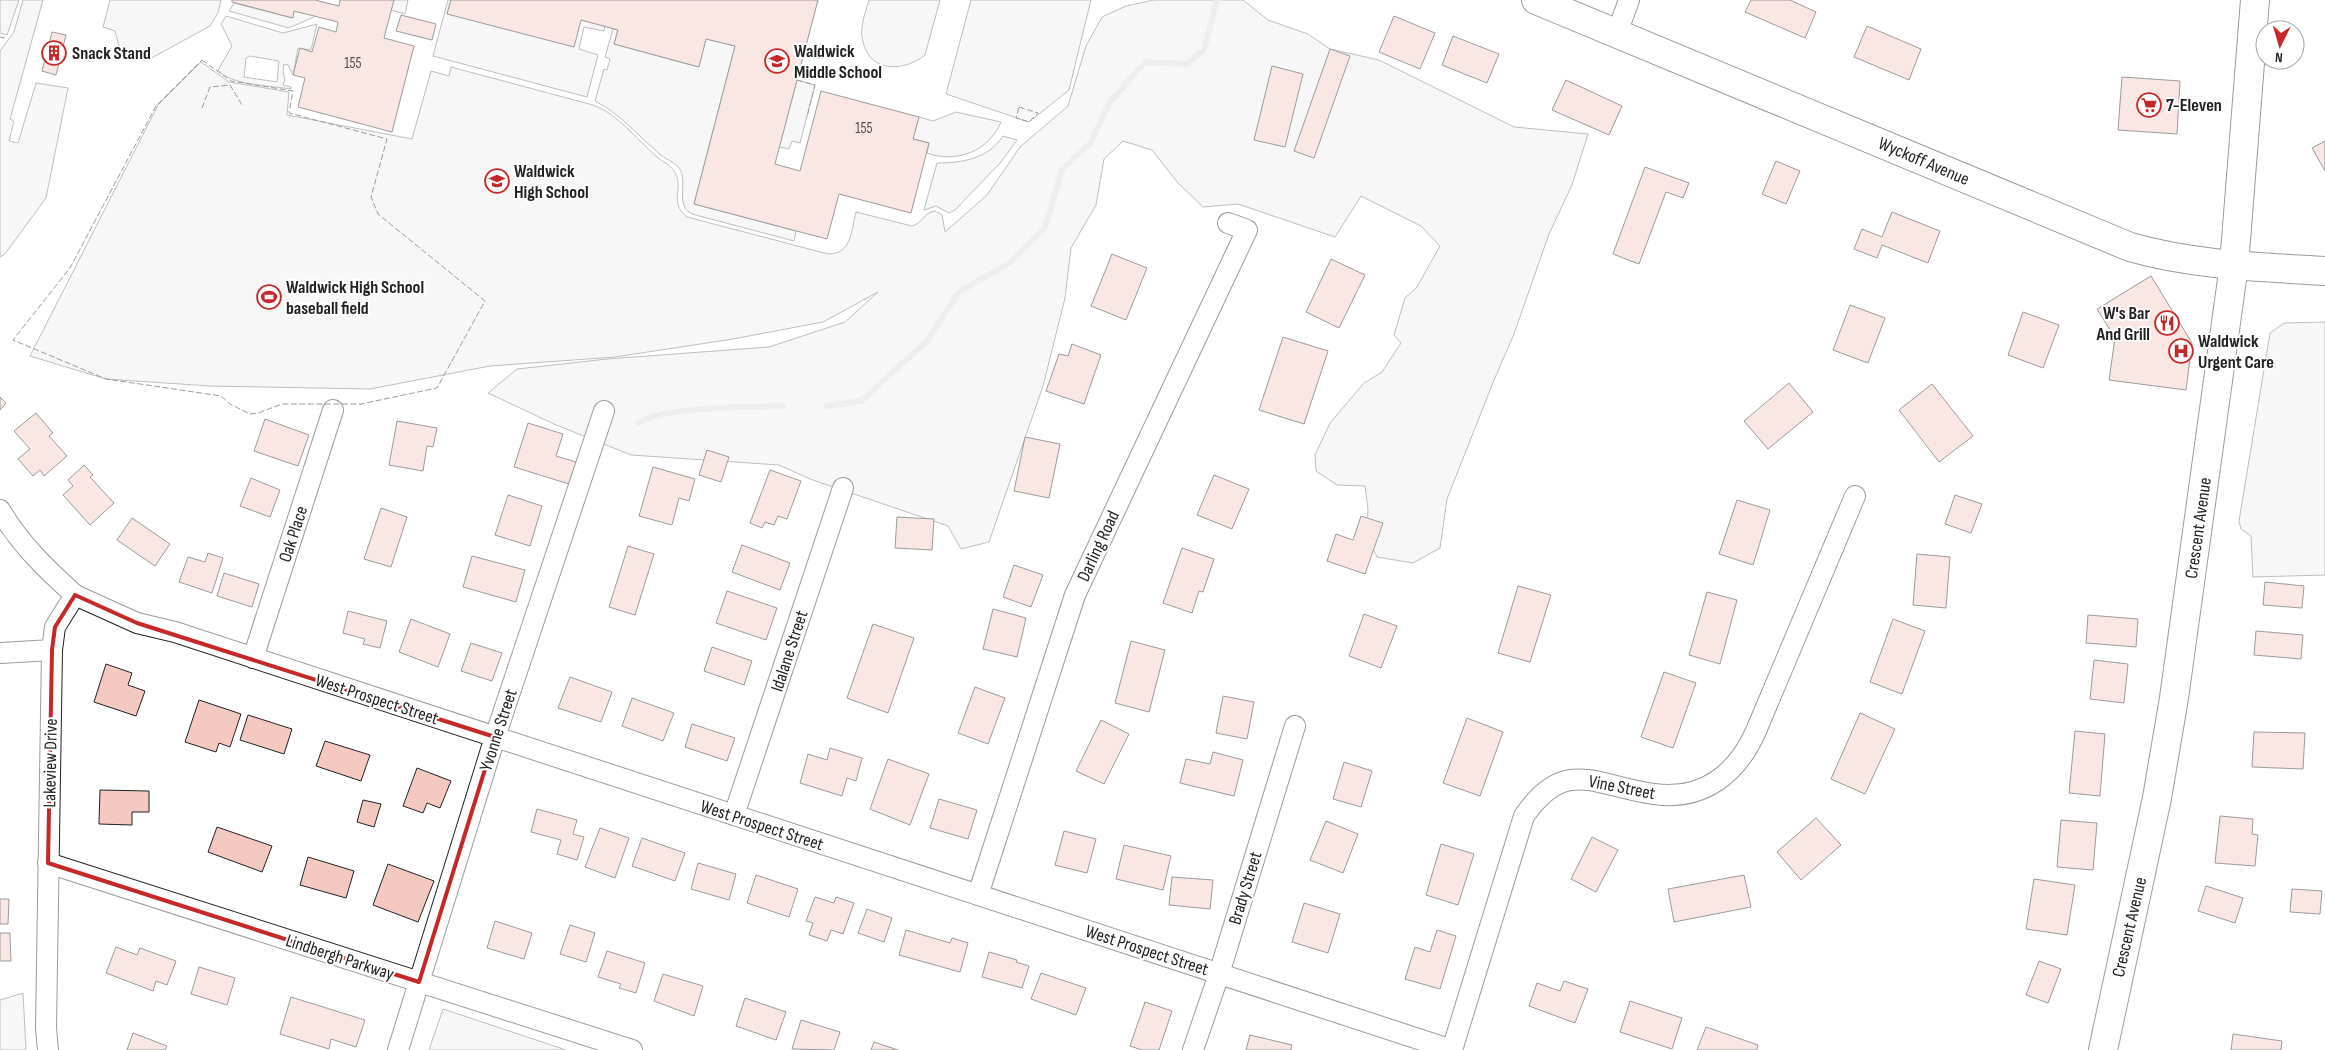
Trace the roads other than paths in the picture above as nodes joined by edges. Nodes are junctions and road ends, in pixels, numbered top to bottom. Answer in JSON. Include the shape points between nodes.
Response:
{"nodes":[{"id":1,"x":1536,"y":0,"type":"edge"},
{"id":2,"x":1629,"y":0,"type":"edge"},
{"id":3,"x":2255,"y":0,"type":"edge"},
{"id":4,"x":1617,"y":33,"type":"junction"},
{"id":5,"x":1228,"y":223,"type":"dead end"},
{"id":6,"x":2234,"y":265,"type":"junction"},
{"id":7,"x":2325,"y":271,"type":"edge"},
{"id":8,"x":333,"y":410,"type":"dead end"},
{"id":9,"x":604,"y":411,"type":"dead end"},
{"id":10,"x":843,"y":488,"type":"dead end"},
{"id":11,"x":1855,"y":496,"type":"dead end"},
{"id":12,"x":0,"y":510,"type":"edge"},
{"id":13,"x":75,"y":595,"type":"junction"},
{"id":14,"x":52,"y":650,"type":"junction"},
{"id":15,"x":0,"y":653,"type":"edge"},
{"id":16,"x":253,"y":658,"type":"junction"},
{"id":17,"x":1295,"y":726,"type":"dead end"},
{"id":18,"x":495,"y":737,"type":"junction"},
{"id":19,"x":734,"y":815,"type":"junction"},
{"id":20,"x":48,"y":863,"type":"junction"},
{"id":21,"x":978,"y":895,"type":"junction"},
{"id":22,"x":1219,"y":974,"type":"junction"},
{"id":23,"x":419,"y":982,"type":"junction"},
{"id":24,"x":48,"y":1050,"type":"edge"},
{"id":25,"x":398,"y":1050,"type":"edge"},
{"id":26,"x":632,"y":1050,"type":"edge"},
{"id":27,"x":1194,"y":1050,"type":"edge"},
{"id":28,"x":1452,"y":1050,"type":"edge"},
{"id":29,"x":2103,"y":1050,"type":"edge"}],
"edges":[{"from":1,"to":4,"type":"main road","name":"Wyckoff Avenue"},
{"from":2,"to":4,"type":"street"},
{"from":3,"to":6,"type":"main road","name":"Crescent Avenue"},
{"from":4,"to":6,"type":"main road","name":"Wyckoff Avenue","via":[[2130,246],[2163,256]]},
{"from":5,"to":21,"type":"street","name":"Darling Road","via":[[1247,230],[1075,595]]},
{"from":6,"to":7,"type":"main road","name":"Wyckoff Avenue"},
{"from":6,"to":29,"type":"main road","name":"Crescent Avenue","via":[[2174,698],[2157,798]]},
{"from":8,"to":16,"type":"street","name":"Oak Place"},
{"from":9,"to":18,"type":"street","name":"Yvonne Street"},
{"from":10,"to":19,"type":"street","name":"Idalane Street"},
{"from":11,"to":28,"type":"street","name":"Vine Street","via":[[1756,731],[1747,751],[1733,769],[1713,784],[1674,795],[1653,794],[1583,778],[1565,781],[1535,800],[1524,816]]},
{"from":12,"to":13,"type":"street","via":[[33,556]]},
{"from":13,"to":14,"type":"street","name":"Lakeview Drive","via":[[55,627]]},
{"from":13,"to":16,"type":"street","name":"West Prospect Street","via":[[137,623]]},
{"from":14,"to":15,"type":"street"},
{"from":14,"to":20,"type":"street","name":"Lakeview Drive"},
{"from":16,"to":18,"type":"street","name":"West Prospect Street"},
{"from":17,"to":22,"type":"street","name":"Brady Street"},
{"from":18,"to":19,"type":"street","name":"West Prospect Street"},
{"from":18,"to":23,"type":"street","name":"Yvonne Street"},
{"from":19,"to":21,"type":"street","name":"West Prospect Street"},
{"from":20,"to":23,"type":"street","name":"Lindbergh Parkway"},
{"from":20,"to":24,"type":"street","name":"Lakeview Drive"},
{"from":21,"to":22,"type":"street","name":"West Prospect Street"},
{"from":22,"to":27,"type":"street","name":"Brady Street"},
{"from":22,"to":28,"type":"street","name":"West Prospect Street"},
{"from":23,"to":25,"type":"street","name":"Yvonne Street"},
{"from":23,"to":26,"type":"street","name":"Lindbergh Parkway"}]}
